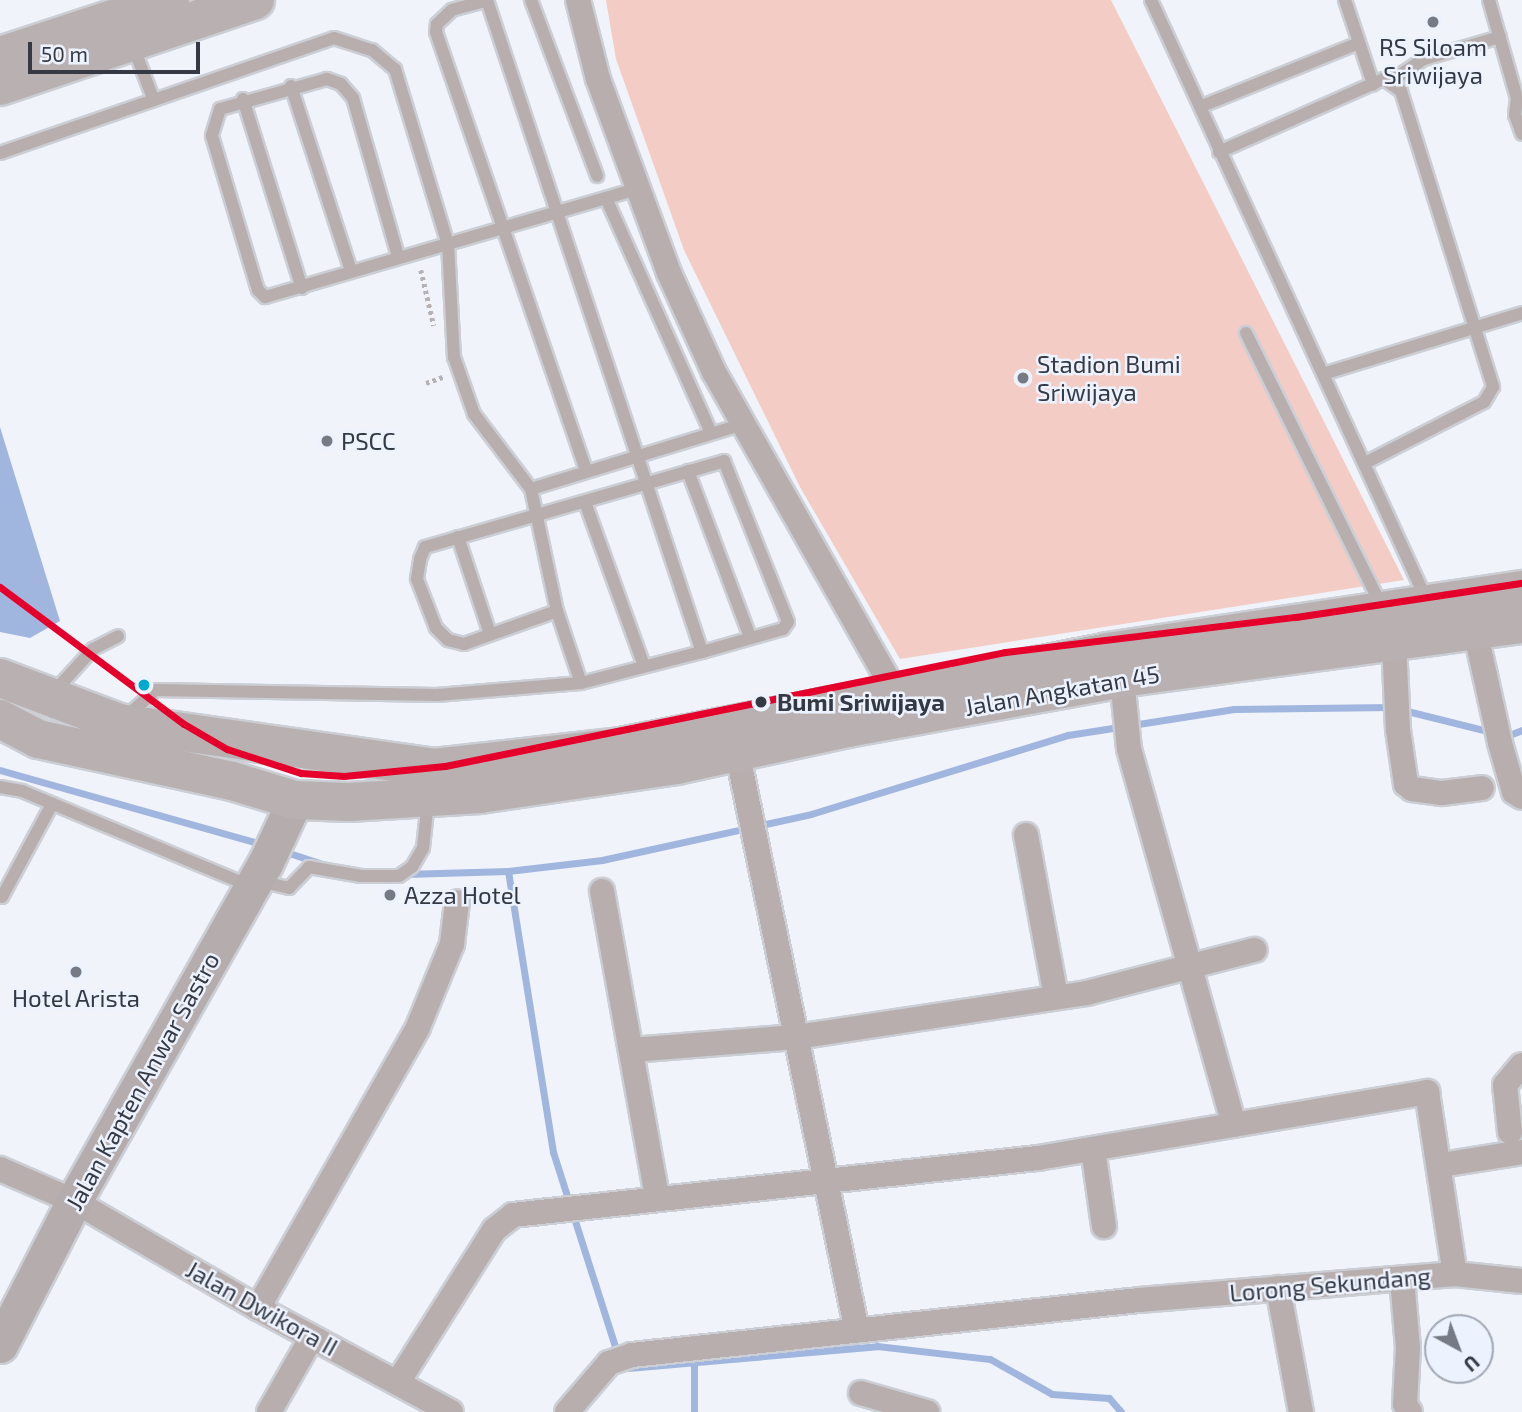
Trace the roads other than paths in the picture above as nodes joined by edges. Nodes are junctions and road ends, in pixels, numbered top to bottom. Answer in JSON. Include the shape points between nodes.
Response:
{"nodes":[{"id":1,"x":170,"y":0,"type":"edge"},
{"id":2,"x":255,"y":0,"type":"edge"},
{"id":3,"x":486,"y":0,"type":"edge"},
{"id":4,"x":531,"y":0,"type":"edge"},
{"id":5,"x":578,"y":0,"type":"edge"},
{"id":6,"x":1151,"y":0,"type":"edge"},
{"id":7,"x":1345,"y":0,"type":"edge"},
{"id":8,"x":1489,"y":0,"type":"edge"},
{"id":9,"x":127,"y":28,"type":"junction"},
{"id":10,"x":1500,"y":37,"type":"junction"},
{"id":11,"x":1359,"y":43,"type":"junction"},
{"id":12,"x":0,"y":56,"type":"edge"},
{"id":13,"x":1391,"y":81,"type":"junction"},
{"id":14,"x":1373,"y":84,"type":"junction"},
{"id":15,"x":0,"y":86,"type":"edge"},
{"id":16,"x":291,"y":86,"type":"junction"},
{"id":17,"x":1520,"y":97,"type":"edge"},
{"id":18,"x":153,"y":99,"type":"junction"},
{"id":19,"x":243,"y":99,"type":"junction"},
{"id":20,"x":1202,"y":106,"type":"junction"},
{"id":21,"x":1522,"y":134,"type":"edge"},
{"id":22,"x":1219,"y":152,"type":"junction"},
{"id":23,"x":0,"y":153,"type":"edge"},
{"id":24,"x":597,"y":176,"type":"dead end"},
{"id":25,"x":636,"y":190,"type":"junction"},
{"id":26,"x":606,"y":199,"type":"junction"},
{"id":27,"x":555,"y":212,"type":"junction"},
{"id":28,"x":499,"y":228,"type":"junction"},
{"id":29,"x":447,"y":244,"type":"junction"},
{"id":30,"x":398,"y":256,"type":"junction"},
{"id":31,"x":351,"y":271,"type":"junction"},
{"id":32,"x":302,"y":288,"type":"junction"},
{"id":33,"x":1522,"y":313,"type":"edge"},
{"id":34,"x":1475,"y":325,"type":"junction"},
{"id":35,"x":1246,"y":332,"type":"dead end"},
{"id":36,"x":1323,"y":374,"type":"junction"},
{"id":37,"x":743,"y":424,"type":"junction"},
{"id":38,"x":711,"y":433,"type":"junction"},
{"id":39,"x":637,"y":457,"type":"junction"},
{"id":40,"x":1365,"y":463,"type":"junction"},
{"id":41,"x":586,"y":471,"type":"junction"},
{"id":42,"x":688,"y":471,"type":"junction"},
{"id":43,"x":646,"y":482,"type":"junction"},
{"id":44,"x":531,"y":489,"type":"junction"},
{"id":45,"x":585,"y":502,"type":"junction"},
{"id":46,"x":534,"y":517,"type":"junction"},
{"id":47,"x":458,"y":537,"type":"junction"},
{"id":48,"x":1420,"y":586,"type":"junction"},
{"id":49,"x":1522,"y":590,"type":"edge"},
{"id":50,"x":557,"y":611,"type":"junction"},
{"id":51,"x":1522,"y":624,"type":"edge"},
{"id":52,"x":1388,"y":625,"type":"junction"},
{"id":53,"x":1475,"y":630,"type":"junction"},
{"id":54,"x":1229,"y":632,"type":"junction"},
{"id":55,"x":490,"y":634,"type":"junction"},
{"id":56,"x":118,"y":636,"type":"dead end"},
{"id":57,"x":750,"y":638,"type":"junction"},
{"id":58,"x":702,"y":652,"type":"junction"},
{"id":59,"x":644,"y":666,"type":"junction"},
{"id":60,"x":1198,"y":667,"type":"junction"},
{"id":61,"x":1122,"y":678,"type":"junction"},
{"id":62,"x":581,"y":683,"type":"junction"},
{"id":63,"x":895,"y":692,"type":"junction"},
{"id":64,"x":14,"y":693,"type":"edge"},
{"id":65,"x":119,"y":723,"type":"junction"},
{"id":66,"x":737,"y":751,"type":"junction"},
{"id":67,"x":0,"y":787,"type":"edge"},
{"id":68,"x":1482,"y":788,"type":"dead end"},
{"id":69,"x":428,"y":797,"type":"junction"},
{"id":70,"x":1522,"y":797,"type":"edge"},
{"id":71,"x":52,"y":804,"type":"junction"},
{"id":72,"x":290,"y":809,"type":"junction"},
{"id":73,"x":1026,"y":835,"type":"dead end"},
{"id":74,"x":257,"y":877,"type":"junction"},
{"id":75,"x":602,"y":891,"type":"dead end"},
{"id":76,"x":2,"y":897,"type":"dead end"},
{"id":77,"x":457,"y":902,"type":"dead end"},
{"id":78,"x":1255,"y":950,"type":"dead end"},
{"id":79,"x":1193,"y":967,"type":"junction"},
{"id":80,"x":1056,"y":997,"type":"junction"},
{"id":81,"x":796,"y":1037,"type":"junction"},
{"id":82,"x":631,"y":1050,"type":"junction"},
{"id":83,"x":1522,"y":1065,"type":"edge"},
{"id":84,"x":1234,"y":1125,"type":"junction"},
{"id":85,"x":1516,"y":1142,"type":"edge"},
{"id":86,"x":1093,"y":1149,"type":"junction"},
{"id":87,"x":1441,"y":1165,"type":"junction"},
{"id":88,"x":0,"y":1169,"type":"edge"},
{"id":89,"x":826,"y":1183,"type":"junction"},
{"id":90,"x":657,"y":1198,"type":"junction"},
{"id":91,"x":74,"y":1201,"type":"junction"},
{"id":92,"x":1104,"y":1226,"type":"dead end"},
{"id":93,"x":1455,"y":1275,"type":"junction"},
{"id":94,"x":1402,"y":1279,"type":"junction"},
{"id":95,"x":1522,"y":1281,"type":"edge"},
{"id":96,"x":1278,"y":1288,"type":"junction"},
{"id":97,"x":258,"y":1308,"type":"junction"},
{"id":98,"x":857,"y":1331,"type":"junction"},
{"id":99,"x":312,"y":1337,"type":"junction"},
{"id":100,"x":0,"y":1345,"type":"edge"},
{"id":101,"x":398,"y":1382,"type":"junction"},
{"id":102,"x":861,"y":1393,"type":"dead end"},
{"id":103,"x":269,"y":1412,"type":"edge"},
{"id":104,"x":451,"y":1412,"type":"edge"},
{"id":105,"x":567,"y":1412,"type":"edge"},
{"id":106,"x":927,"y":1412,"type":"edge"},
{"id":107,"x":1301,"y":1412,"type":"edge"},
{"id":108,"x":1410,"y":1412,"type":"edge"}],
"edges":[{"from":1,"to":9,"type":"main road"},
{"from":2,"to":9,"type":"main road"},
{"from":3,"to":27,"type":"lane"},
{"from":3,"to":28,"type":"lane","via":[[452,9],[442,16],[436,32]]},
{"from":4,"to":24,"type":"lane"},
{"from":5,"to":25,"type":"street","via":[[598,79]]},
{"from":6,"to":20,"type":"lane"},
{"from":7,"to":11,"type":"lane"},
{"from":8,"to":10,"type":"lane"},
{"from":9,"to":12,"type":"main road"},
{"from":9,"to":15,"type":"main road"},
{"from":9,"to":18,"type":"lane"},
{"from":10,"to":13,"type":"lane","via":[[1424,59]]},
{"from":10,"to":17,"type":"lane"},
{"from":11,"to":14,"type":"lane"},
{"from":11,"to":20,"type":"lane"},
{"from":13,"to":14,"type":"lane"},
{"from":13,"to":34,"type":"lane","via":[[1401,91]]},
{"from":14,"to":22,"type":"lane"},
{"from":16,"to":19,"type":"lane"},
{"from":16,"to":30,"type":"lane","via":[[327,79],[341,84],[353,98]]},
{"from":16,"to":31,"type":"lane"},
{"from":17,"to":21,"type":"lane","via":[[1515,115]]},
{"from":18,"to":23,"type":"lane"},
{"from":18,"to":29,"type":"lane","via":[[334,38],[372,50],[395,69]]},
{"from":19,"to":32,"type":"lane"},
{"from":19,"to":32,"type":"lane","via":[[220,109],[212,136],[258,289],[270,298]]},
{"from":20,"to":22,"type":"lane"},
{"from":22,"to":36,"type":"lane"},
{"from":25,"to":26,"type":"lane"},
{"from":25,"to":37,"type":"street","via":[[669,273]]},
{"from":26,"to":27,"type":"lane"},
{"from":26,"to":38,"type":"lane"},
{"from":27,"to":28,"type":"lane"},
{"from":27,"to":39,"type":"lane"},
{"from":28,"to":29,"type":"lane"},
{"from":28,"to":41,"type":"lane"},
{"from":29,"to":30,"type":"lane"},
{"from":29,"to":44,"type":"lane","via":[[454,357],[474,414]]},
{"from":30,"to":31,"type":"lane"},
{"from":31,"to":32,"type":"lane"},
{"from":33,"to":34,"type":"lane"},
{"from":34,"to":36,"type":"lane"},
{"from":34,"to":40,"type":"lane","via":[[1493,387],[1490,395]]},
{"from":35,"to":52,"type":"lane"},
{"from":36,"to":40,"type":"lane"},
{"from":37,"to":38,"type":"lane"},
{"from":37,"to":63,"type":"street"},
{"from":38,"to":39,"type":"lane"},
{"from":39,"to":41,"type":"lane"},
{"from":39,"to":43,"type":"lane"},
{"from":40,"to":48,"type":"lane"},
{"from":41,"to":44,"type":"lane"},
{"from":42,"to":43,"type":"lane"},
{"from":42,"to":57,"type":"lane"},
{"from":42,"to":57,"type":"lane","via":[[724,461],[788,618],[783,629]]},
{"from":43,"to":45,"type":"lane"},
{"from":43,"to":58,"type":"lane"},
{"from":44,"to":46,"type":"lane"},
{"from":45,"to":46,"type":"lane"},
{"from":45,"to":59,"type":"lane"},
{"from":46,"to":47,"type":"lane"},
{"from":46,"to":50,"type":"lane"},
{"from":47,"to":55,"type":"lane"},
{"from":47,"to":55,"type":"lane","via":[[425,547],[417,579],[436,628],[448,639],[464,643]]},
{"from":48,"to":49,"type":"main road"},
{"from":48,"to":52,"type":"main road"},
{"from":50,"to":55,"type":"lane"},
{"from":50,"to":62,"type":"lane"},
{"from":51,"to":53,"type":"main road","name":"Jalan Angkatan 45"},
{"from":52,"to":53,"type":"main road","name":"Jalan Angkatan 45"},
{"from":52,"to":54,"type":"main road"},
{"from":52,"to":60,"type":"main road","name":"Jalan Angkatan 45"},
{"from":52,"to":68,"type":"street","via":[[1401,771],[1412,789],[1442,793]]},
{"from":53,"to":70,"type":"street","via":[[1500,743],[1514,792]]},
{"from":54,"to":60,"type":"main road"},
{"from":54,"to":63,"type":"main road"},
{"from":56,"to":64,"type":"lane"},
{"from":57,"to":58,"type":"lane"},
{"from":58,"to":59,"type":"lane"},
{"from":59,"to":62,"type":"lane"},
{"from":60,"to":61,"type":"main road","name":"Jalan Angkatan 45"},
{"from":61,"to":66,"type":"main road","name":"Jalan Angkatan 45"},
{"from":61,"to":79,"type":"street","via":[[1129,749]]},
{"from":62,"to":65,"type":"lane","via":[[437,695],[156,690]]},
{"from":63,"to":65,"type":"main road","via":[[620,747],[434,768]]},
{"from":64,"to":65,"type":"main road"},
{"from":64,"to":72,"type":"main road","name":"Jalan Angkatan 45","via":[[38,739],[232,781]]},
{"from":66,"to":69,"type":"main road","name":"Jalan Angkatan 45","via":[[677,765],[480,794]]},
{"from":66,"to":81,"type":"street"},
{"from":67,"to":71,"type":"lane"},
{"from":69,"to":72,"type":"main road","name":"Jalan Angkatan 45"},
{"from":69,"to":74,"type":"lane","via":[[423,848],[399,876],[303,868],[289,888]]},
{"from":71,"to":74,"type":"lane"},
{"from":71,"to":76,"type":"lane"},
{"from":72,"to":74,"type":"street","name":"Jalan Kapten Anwar Sastro"},
{"from":73,"to":80,"type":"street"},
{"from":74,"to":91,"type":"street","name":"Jalan Kapten Anwar Sastro"},
{"from":75,"to":82,"type":"street"},
{"from":77,"to":97,"type":"street","via":[[452,944],[418,1027]]},
{"from":78,"to":79,"type":"street"},
{"from":79,"to":80,"type":"street"},
{"from":79,"to":84,"type":"street"},
{"from":80,"to":81,"type":"street"},
{"from":81,"to":82,"type":"street"},
{"from":81,"to":89,"type":"street"},
{"from":82,"to":90,"type":"street"},
{"from":83,"to":85,"type":"street","via":[[1505,1085]]},
{"from":84,"to":86,"type":"street"},
{"from":84,"to":87,"type":"street","via":[[1427,1092]]},
{"from":85,"to":87,"type":"street"},
{"from":86,"to":89,"type":"street"},
{"from":86,"to":92,"type":"street"},
{"from":87,"to":93,"type":"street"},
{"from":88,"to":91,"type":"street","name":"Jalan Dwikora II"},
{"from":89,"to":90,"type":"street"},
{"from":89,"to":98,"type":"street"},
{"from":90,"to":101,"type":"street","via":[[513,1215],[494,1230]]},
{"from":91,"to":97,"type":"street","name":"Jalan Dwikora II"},
{"from":91,"to":100,"type":"street","name":"Jalan Kapten Anwar Sastro"},
{"from":93,"to":94,"type":"street","name":"Lorong Sekundang"},
{"from":93,"to":95,"type":"street","name":"Lorong Sekundang"},
{"from":94,"to":96,"type":"street","name":"Lorong Sekundang"},
{"from":94,"to":108,"type":"street","via":[[1408,1347],[1405,1404]]},
{"from":96,"to":98,"type":"street","name":"Lorong Sekundang"},
{"from":96,"to":107,"type":"street"},
{"from":97,"to":99,"type":"street","name":"Jalan Dwikora II"},
{"from":98,"to":105,"type":"street","name":"Lorong Sekundang","via":[[620,1359]]},
{"from":99,"to":101,"type":"street","name":"Jalan Dwikora II"},
{"from":99,"to":103,"type":"street"},
{"from":101,"to":104,"type":"street","name":"Jalan Dwikora II"},
{"from":102,"to":106,"type":"street"}]}
